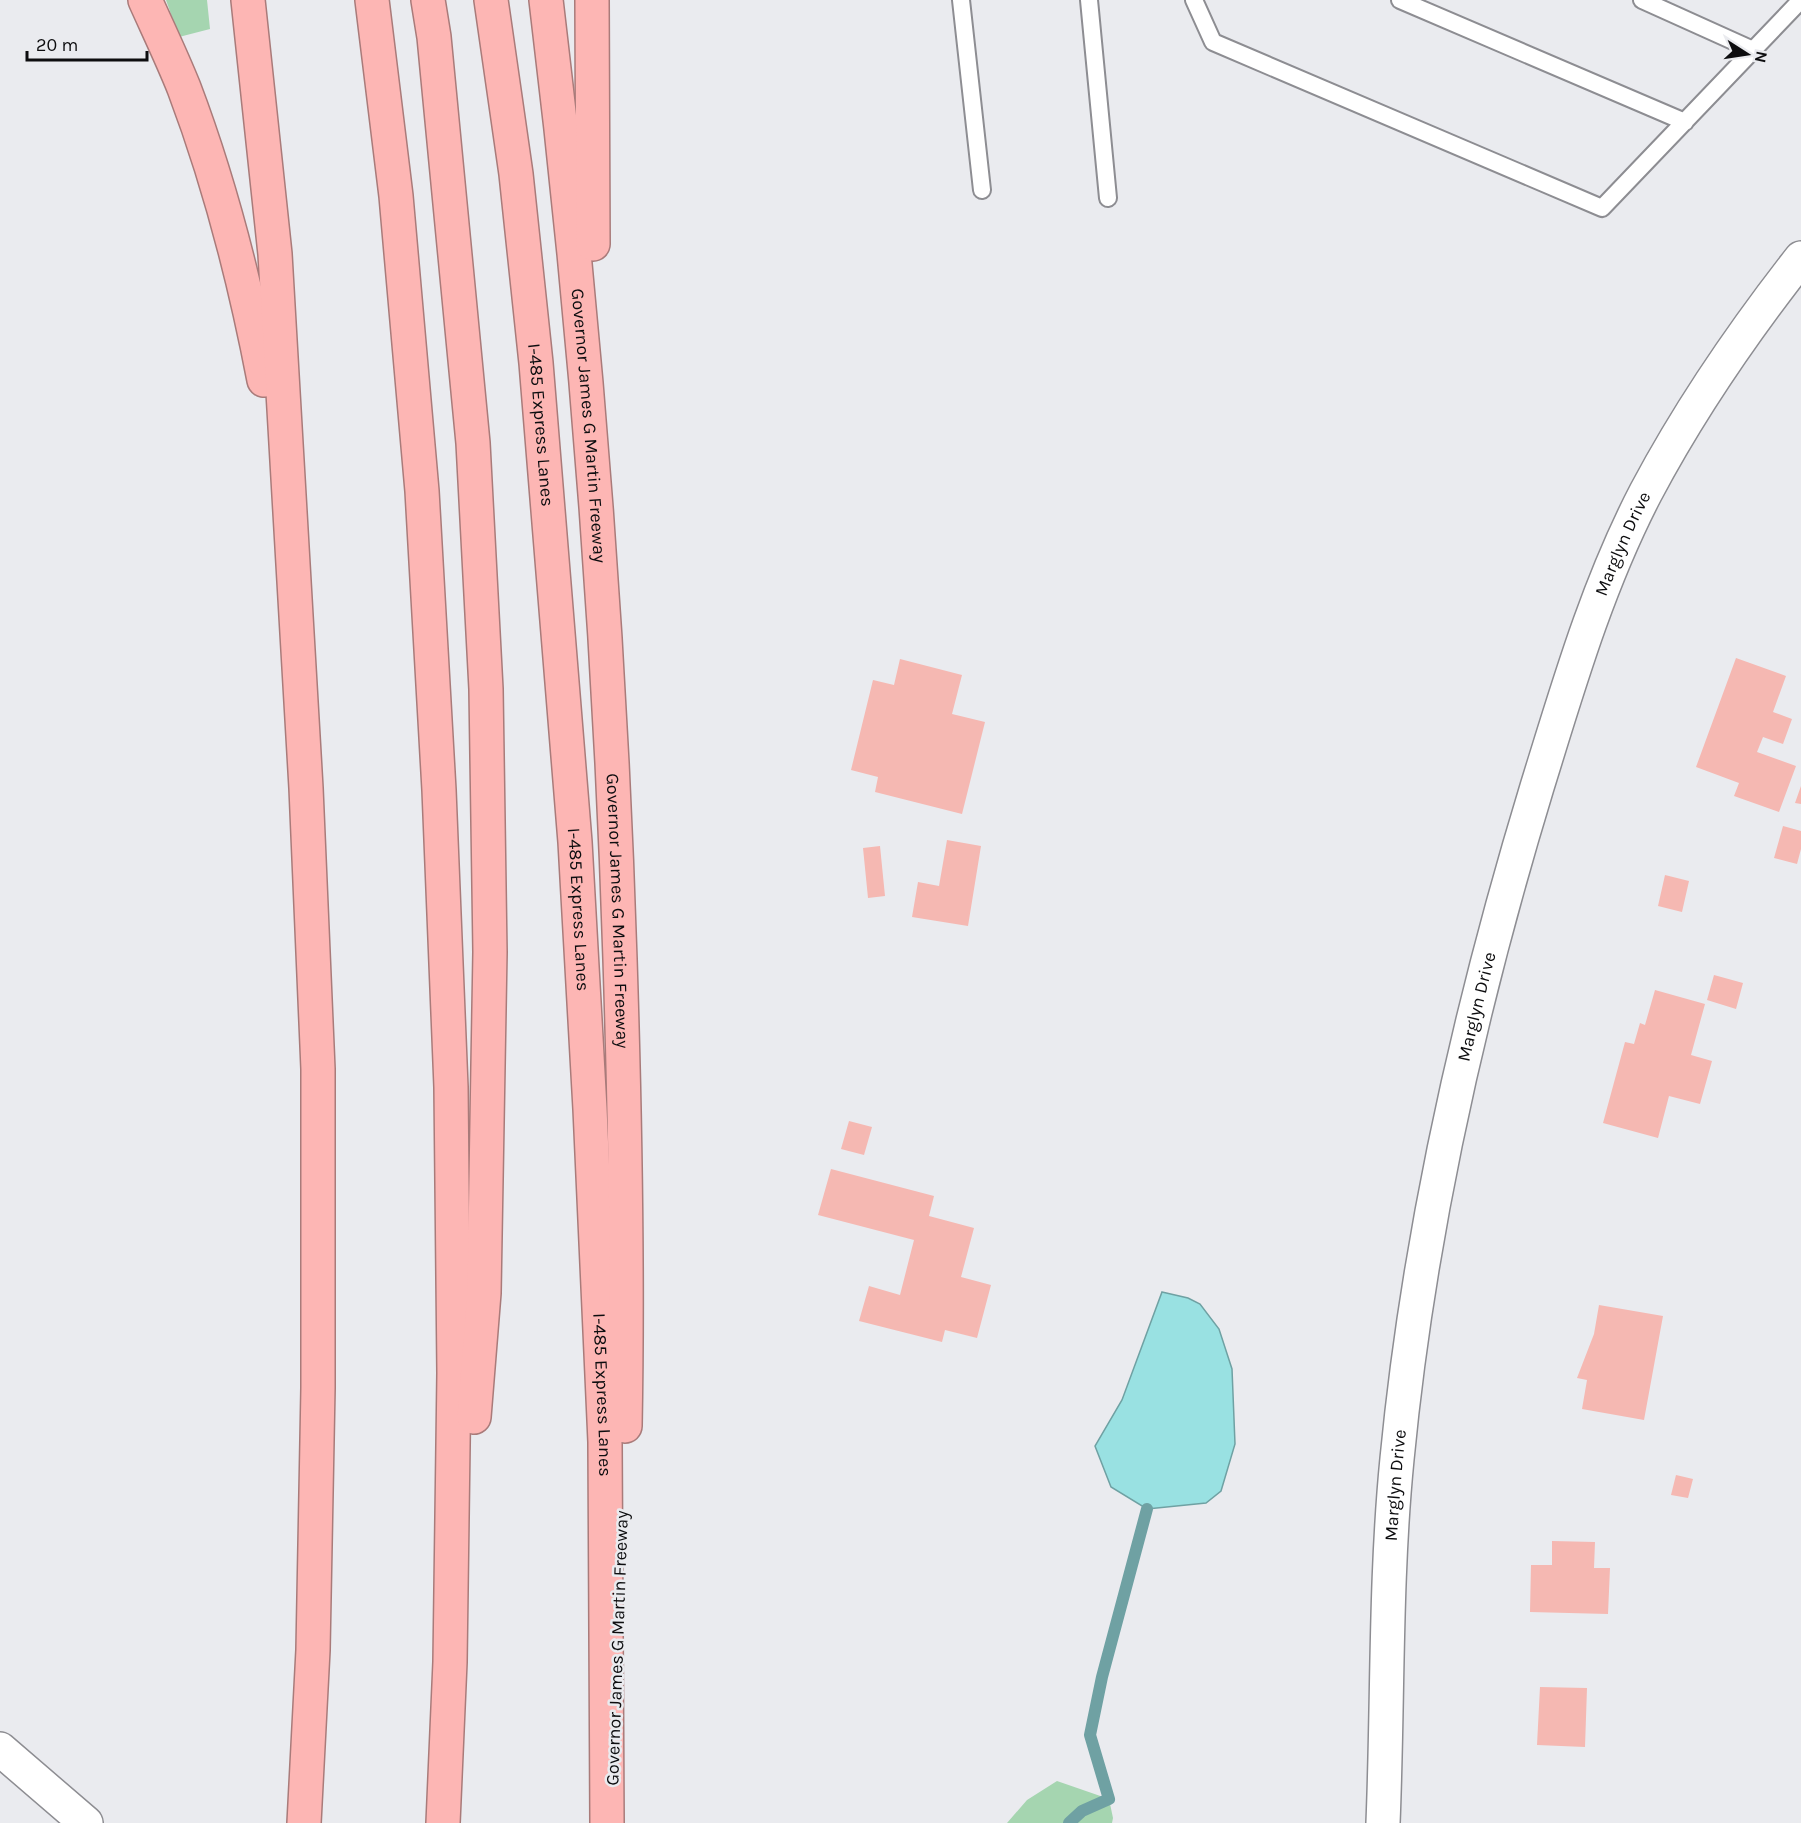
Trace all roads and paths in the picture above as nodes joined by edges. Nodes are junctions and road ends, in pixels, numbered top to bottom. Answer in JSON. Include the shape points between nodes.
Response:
{"nodes":[{"id":1,"x":145,"y":0,"type":"edge"},
{"id":2,"x":248,"y":0,"type":"edge"},
{"id":3,"x":372,"y":0,"type":"edge"},
{"id":4,"x":428,"y":0,"type":"edge"},
{"id":5,"x":491,"y":0,"type":"edge"},
{"id":6,"x":546,"y":0,"type":"edge"},
{"id":7,"x":592,"y":0,"type":"edge"},
{"id":8,"x":962,"y":0,"type":"edge"},
{"id":9,"x":1089,"y":0,"type":"edge"},
{"id":10,"x":1194,"y":0,"type":"edge"},
{"id":11,"x":1400,"y":0,"type":"edge"},
{"id":12,"x":1641,"y":0,"type":"edge"},
{"id":13,"x":1801,"y":0,"type":"edge"},
{"id":14,"x":1753,"y":50,"type":"junction"},
{"id":15,"x":1685,"y":122,"type":"junction"},
{"id":16,"x":982,"y":190,"type":"dead end"},
{"id":17,"x":1108,"y":198,"type":"dead end"},
{"id":18,"x":1801,"y":258,"type":"edge"},
{"id":19,"x":595,"y":480,"type":"junction"},
{"id":20,"x":288,"y":500,"type":"junction"},
{"id":21,"x":0,"y":1749,"type":"edge"},
{"id":22,"x":443,"y":1818,"type":"edge"},
{"id":23,"x":86,"y":1823,"type":"edge"},
{"id":24,"x":304,"y":1823,"type":"edge"},
{"id":25,"x":609,"y":1823,"type":"edge"},
{"id":26,"x":1383,"y":1823,"type":"edge"}],
"edges":[{"from":1,"to":20,"type":"highway","via":[[184,88],[220,196],[250,306]]},
{"from":2,"to":20,"type":"highway","via":[[275,254]]},
{"from":3,"to":22,"type":"highway","via":[[396,196],[422,491],[451,1087],[454,1373]]},
{"from":4,"to":22,"type":"highway","via":[[473,443],[486,689],[490,952],[484,1293]]},
{"from":5,"to":25,"type":"highway","name":"I-485 Express Lanes","via":[[516,174],[536,363],[575,842],[605,1442]]},
{"from":6,"to":19,"type":"highway","name":"Governor James G Martin Freeway","via":[[568,174]]},
{"from":7,"to":19,"type":"highway"},
{"from":8,"to":16,"type":"lane"},
{"from":9,"to":17,"type":"lane"},
{"from":10,"to":15,"type":"lane","via":[[1213,42],[1602,208]]},
{"from":11,"to":15,"type":"lane"},
{"from":12,"to":14,"type":"lane"},
{"from":13,"to":14,"type":"lane"},
{"from":14,"to":15,"type":"lane"},
{"from":18,"to":26,"type":"street","name":"Marglyn Drive","via":[[1756,315],[1692,410],[1608,573],[1578,652],[1482,981],[1450,1112],[1430,1219],[1397,1458],[1387,1579]]},
{"from":19,"to":25,"type":"highway","name":"Governor James G Martin Freeway","via":[[614,778],[624,1095],[626,1374],[620,1658]]},
{"from":20,"to":24,"type":"highway","via":[[318,1069],[318,1388],[313,1650]]},
{"from":21,"to":23,"type":"street"}]}
